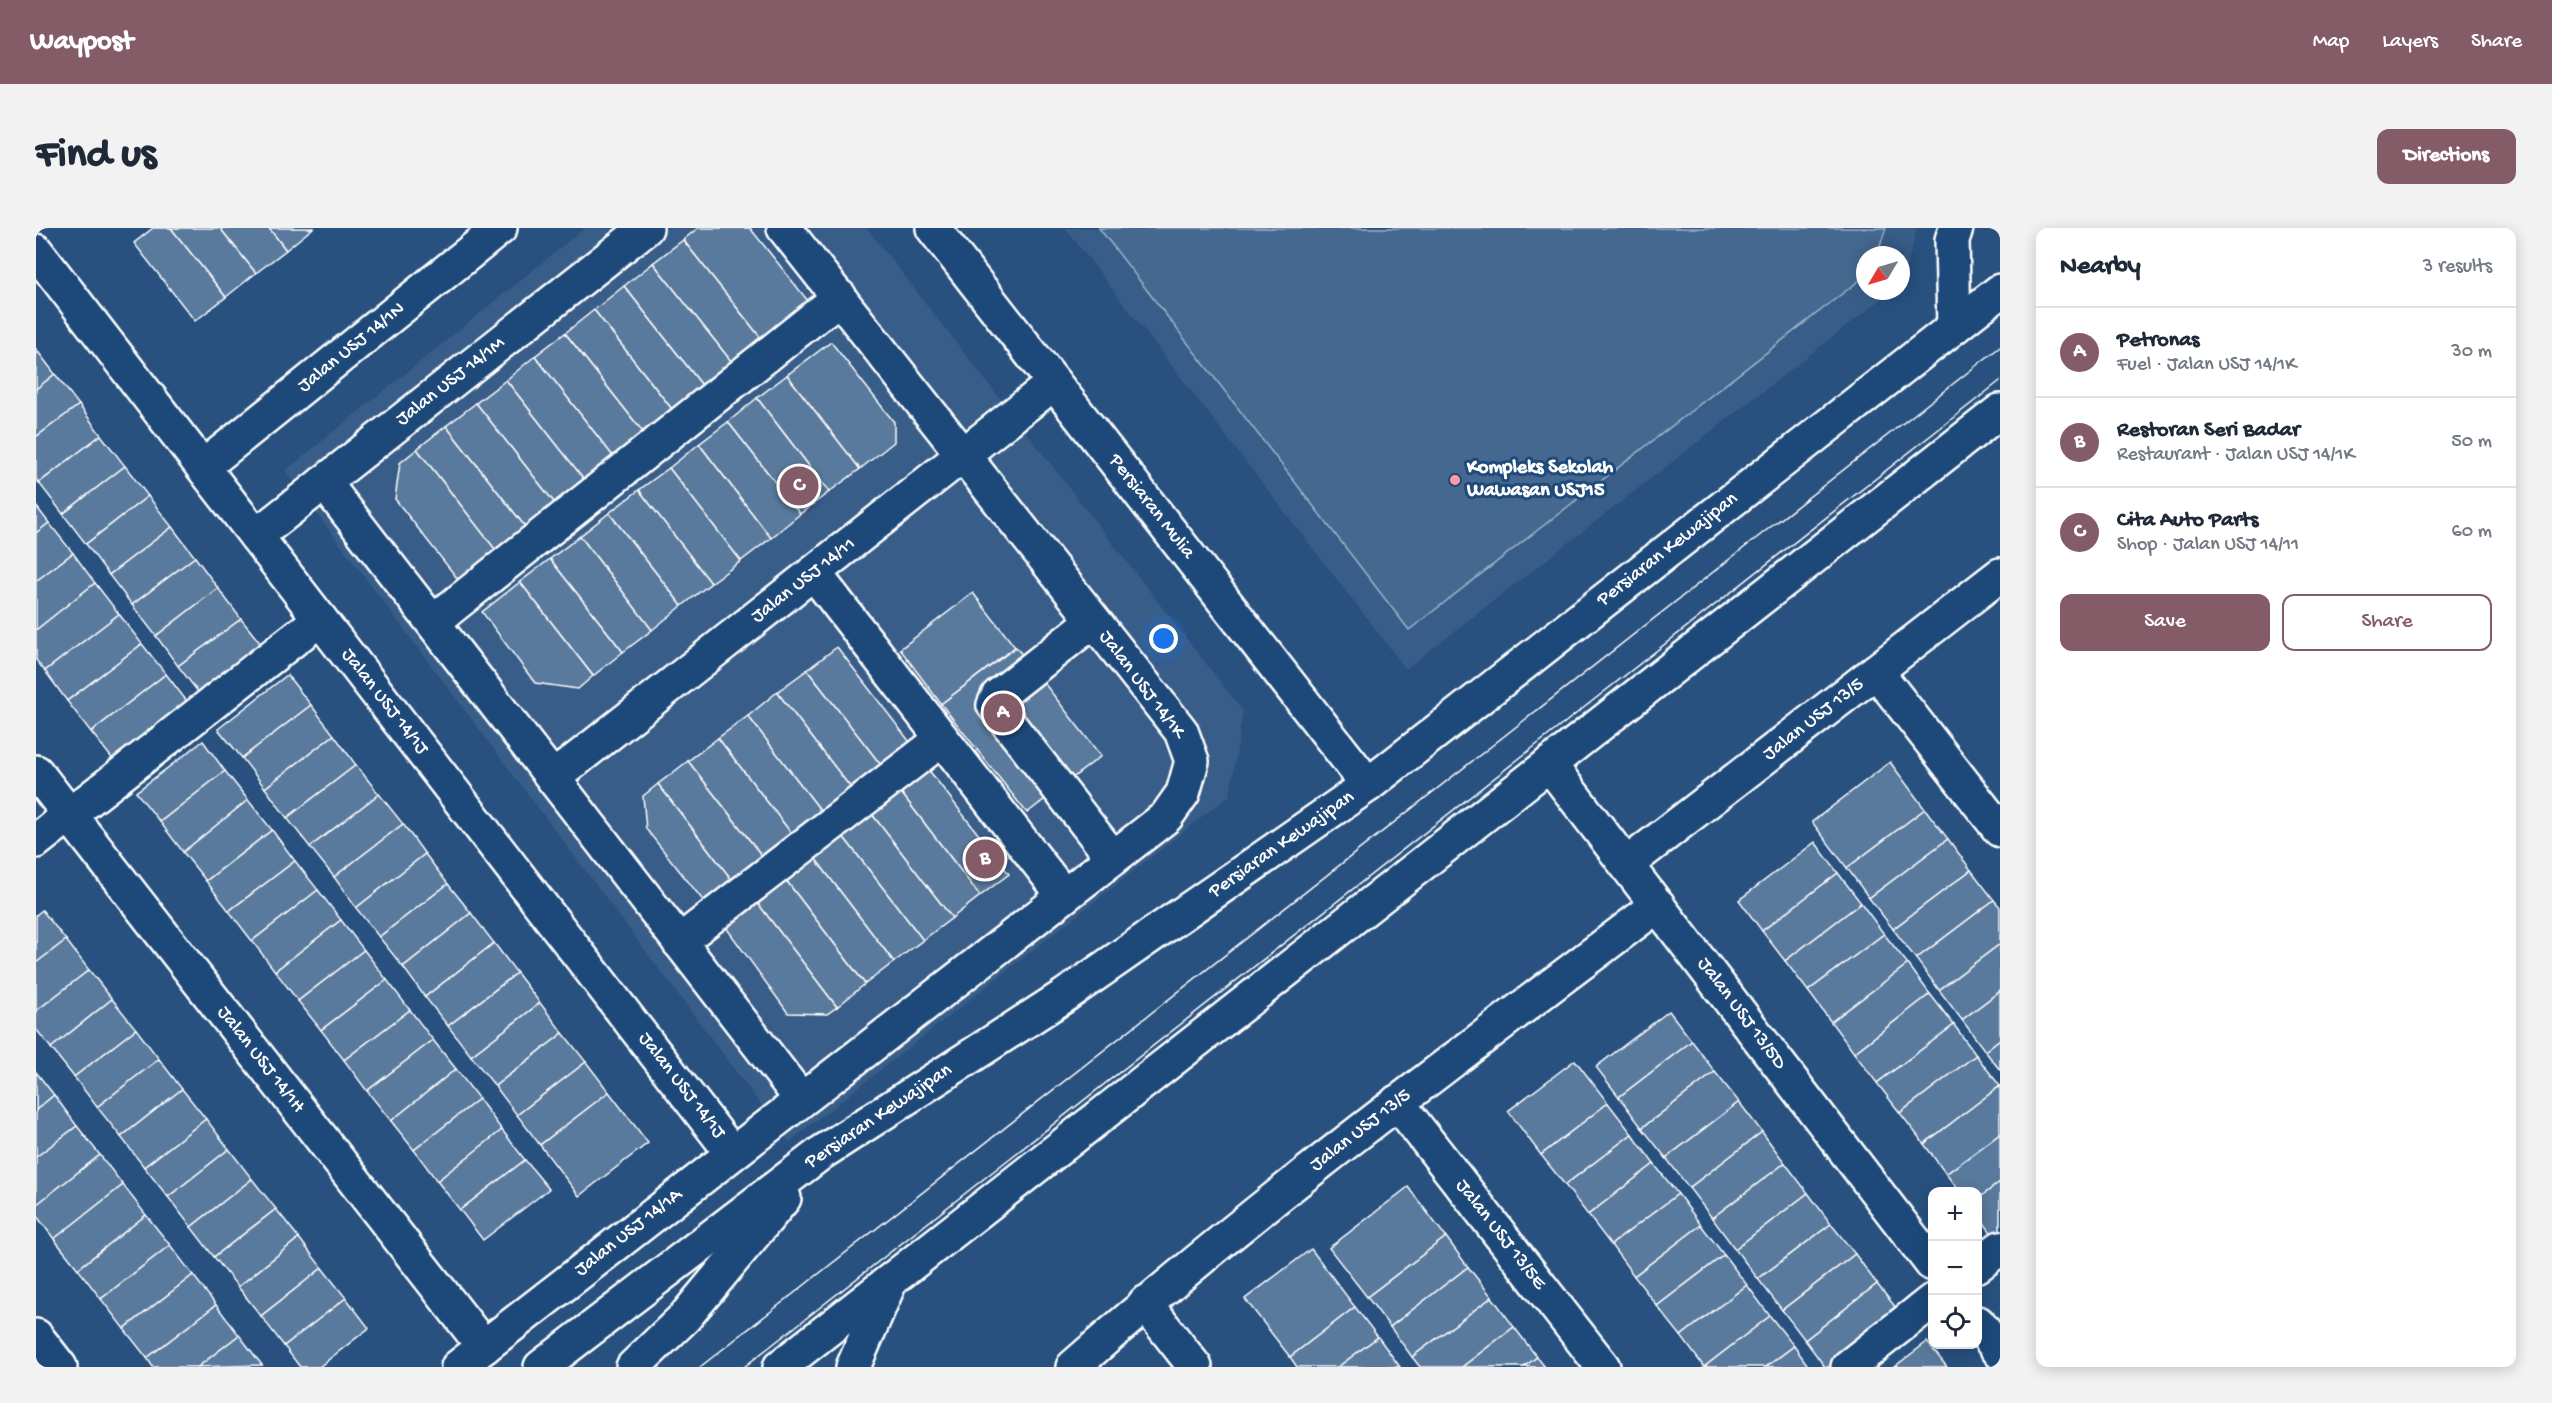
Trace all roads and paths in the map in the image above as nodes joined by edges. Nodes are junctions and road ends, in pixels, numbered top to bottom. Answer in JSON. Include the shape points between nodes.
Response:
{"nodes":[{"id":1,"x":500,"y":228,"type":"edge"},
{"id":2,"x":646,"y":228,"type":"edge"},
{"id":3,"x":784,"y":228,"type":"edge"},
{"id":4,"x":933,"y":228,"type":"edge"},
{"id":5,"x":1956,"y":228,"type":"edge"},
{"id":6,"x":36,"y":251,"type":"edge"},
{"id":7,"x":2000,"y":291,"type":"edge"},
{"id":8,"x":840,"y":297,"type":"junction"},
{"id":9,"x":1954,"y":327,"type":"junction"},
{"id":10,"x":1054,"y":383,"type":"junction"},
{"id":11,"x":2000,"y":411,"type":"edge"},
{"id":12,"x":962,"y":456,"type":"junction"},
{"id":13,"x":203,"y":468,"type":"junction"},
{"id":14,"x":324,"y":482,"type":"junction"},
{"id":15,"x":256,"y":536,"type":"junction"},
{"id":16,"x":814,"y":573,"type":"junction"},
{"id":17,"x":2000,"y":575,"type":"edge"},
{"id":18,"x":320,"y":619,"type":"junction"},
{"id":19,"x":1093,"y":621,"type":"junction"},
{"id":20,"x":433,"y":622,"type":"junction"},
{"id":21,"x":1876,"y":671,"type":"junction"},
{"id":22,"x":942,"y":739,"type":"junction"},
{"id":23,"x":1549,"y":764,"type":"junction"},
{"id":24,"x":36,"y":772,"type":"edge"},
{"id":25,"x":553,"y":778,"type":"junction"},
{"id":26,"x":1368,"y":785,"type":"junction"},
{"id":27,"x":69,"y":815,"type":"junction"},
{"id":28,"x":2000,"y":830,"type":"edge"},
{"id":29,"x":36,"y":841,"type":"edge"},
{"id":30,"x":1113,"y":858,"type":"junction"},
{"id":31,"x":1627,"y":864,"type":"junction"},
{"id":32,"x":1064,"y":896,"type":"junction"},
{"id":33,"x":1658,"y":905,"type":"junction"},
{"id":34,"x":679,"y":942,"type":"junction"},
{"id":35,"x":801,"y":1100,"type":"junction"},
{"id":36,"x":1397,"y":1102,"type":"junction"},
{"id":37,"x":732,"y":1153,"type":"junction"},
{"id":38,"x":822,"y":1153,"type":"junction"},
{"id":39,"x":2000,"y":1248,"type":"edge"},
{"id":40,"x":1928,"y":1259,"type":"edge"},
{"id":41,"x":1982,"y":1261,"type":"edge"},
{"id":42,"x":890,"y":1283,"type":"junction"},
{"id":43,"x":1145,"y":1303,"type":"junction"},
{"id":44,"x":1928,"y":1304,"type":"edge"},
{"id":45,"x":1982,"y":1329,"type":"edge"},
{"id":46,"x":36,"y":1336,"type":"edge"},
{"id":47,"x":484,"y":1347,"type":"junction"},
{"id":48,"x":2000,"y":1352,"type":"edge"},
{"id":49,"x":60,"y":1367,"type":"edge"},
{"id":50,"x":458,"y":1367,"type":"edge"},
{"id":51,"x":541,"y":1367,"type":"edge"},
{"id":52,"x":633,"y":1367,"type":"edge"},
{"id":53,"x":780,"y":1367,"type":"edge"},
{"id":54,"x":853,"y":1367,"type":"edge"},
{"id":55,"x":1073,"y":1367,"type":"edge"},
{"id":56,"x":1195,"y":1367,"type":"edge"},
{"id":57,"x":1603,"y":1367,"type":"edge"},
{"id":58,"x":1848,"y":1367,"type":"edge"}],
"edges":[{"from":1,"to":13,"type":"street","name":"Jalan USJ 14/1N"},
{"from":2,"to":14,"type":"street","name":"Jalan USJ 14/1M"},
{"from":3,"to":8,"type":"street","name":"Jalan USJ 14/1K"},
{"from":4,"to":10,"type":"street","name":"Persiaran Mulia"},
{"from":5,"to":9,"type":"street","via":[[1952,240]]},
{"from":6,"to":13,"type":"street","name":"Jalan USJ 14/1J"},
{"from":7,"to":9,"type":"street","name":"Persiaran Kewajipan"},
{"from":8,"to":12,"type":"street","name":"Jalan USJ 14/1K"},
{"from":8,"to":20,"type":"street"},
{"from":9,"to":26,"type":"street","name":"Persiaran Kewajipan"},
{"from":10,"to":12,"type":"street","name":"Jalan USJ 14/11"},
{"from":10,"to":26,"type":"street","name":"Persiaran Mulia"},
{"from":11,"to":23,"type":"street"},
{"from":12,"to":16,"type":"street","name":"Jalan USJ 14/11"},
{"from":12,"to":19,"type":"street","name":"Jalan USJ 14/1K"},
{"from":13,"to":15,"type":"street","name":"Jalan USJ 14/1J"},
{"from":14,"to":15,"type":"street","name":"Jalan USJ 14/1M"},
{"from":14,"to":20,"type":"street"},
{"from":15,"to":18,"type":"street","name":"Jalan USJ 14/1J"},
{"from":16,"to":22,"type":"street"},
{"from":16,"to":25,"type":"street","name":"Jalan USJ 14/11"},
{"from":17,"to":21,"type":"street","name":"Jalan USJ 13/5"},
{"from":18,"to":27,"type":"street"},
{"from":18,"to":37,"type":"street","name":"Jalan USJ 14/1J"},
{"from":19,"to":30,"type":"street","name":"Jalan USJ 14/1K","via":[[1181,731],[1192,760],[1183,793],[1166,817]]},
{"from":19,"to":30,"type":"street","via":[[998,696],[994,705]]},
{"from":20,"to":25,"type":"street"},
{"from":21,"to":28,"type":"street"},
{"from":21,"to":31,"type":"street","name":"Jalan USJ 13/5"},
{"from":22,"to":32,"type":"street"},
{"from":22,"to":34,"type":"street"},
{"from":23,"to":31,"type":"street","name":"Jalan USJ 13/5D"},
{"from":23,"to":42,"type":"street"},
{"from":24,"to":27,"type":"street","name":"Jalan USJ 14/1H"},
{"from":25,"to":34,"type":"street"},
{"from":26,"to":38,"type":"street","name":"Persiaran Kewajipan","via":[[1064,996]]},
{"from":27,"to":29,"type":"street"},
{"from":27,"to":47,"type":"street","name":"Jalan USJ 14/1H"},
{"from":30,"to":32,"type":"street","name":"Jalan USJ 14/1K"},
{"from":31,"to":33,"type":"street","name":"Jalan USJ 13/5D"},
{"from":32,"to":35,"type":"street","name":"Jalan USJ 14/1K"},
{"from":33,"to":36,"type":"street","name":"Jalan USJ 13/5"},
{"from":33,"to":40,"type":"street","name":"Jalan USJ 13/5D"},
{"from":34,"to":35,"type":"street"},
{"from":35,"to":37,"type":"street","name":"Jalan USJ 14/1A"},
{"from":36,"to":43,"type":"street","name":"Jalan USJ 13/5"},
{"from":36,"to":57,"type":"street","name":"Jalan USJ 13/5E"},
{"from":37,"to":47,"type":"street","name":"Jalan USJ 14/1A"},
{"from":38,"to":51,"type":"street","name":"Persiaran Kewajipan"},
{"from":38,"to":52,"type":"street","via":[[685,1317]]},
{"from":39,"to":41,"type":"street"},
{"from":42,"to":53,"type":"street"},
{"from":42,"to":54,"type":"street"},
{"from":43,"to":55,"type":"street","name":"Jalan USJ 13/5"},
{"from":43,"to":56,"type":"street"},
{"from":44,"to":58,"type":"street"},
{"from":45,"to":48,"type":"street"},
{"from":46,"to":49,"type":"street"},
{"from":47,"to":50,"type":"street","name":"Jalan USJ 14/1A"}]}
